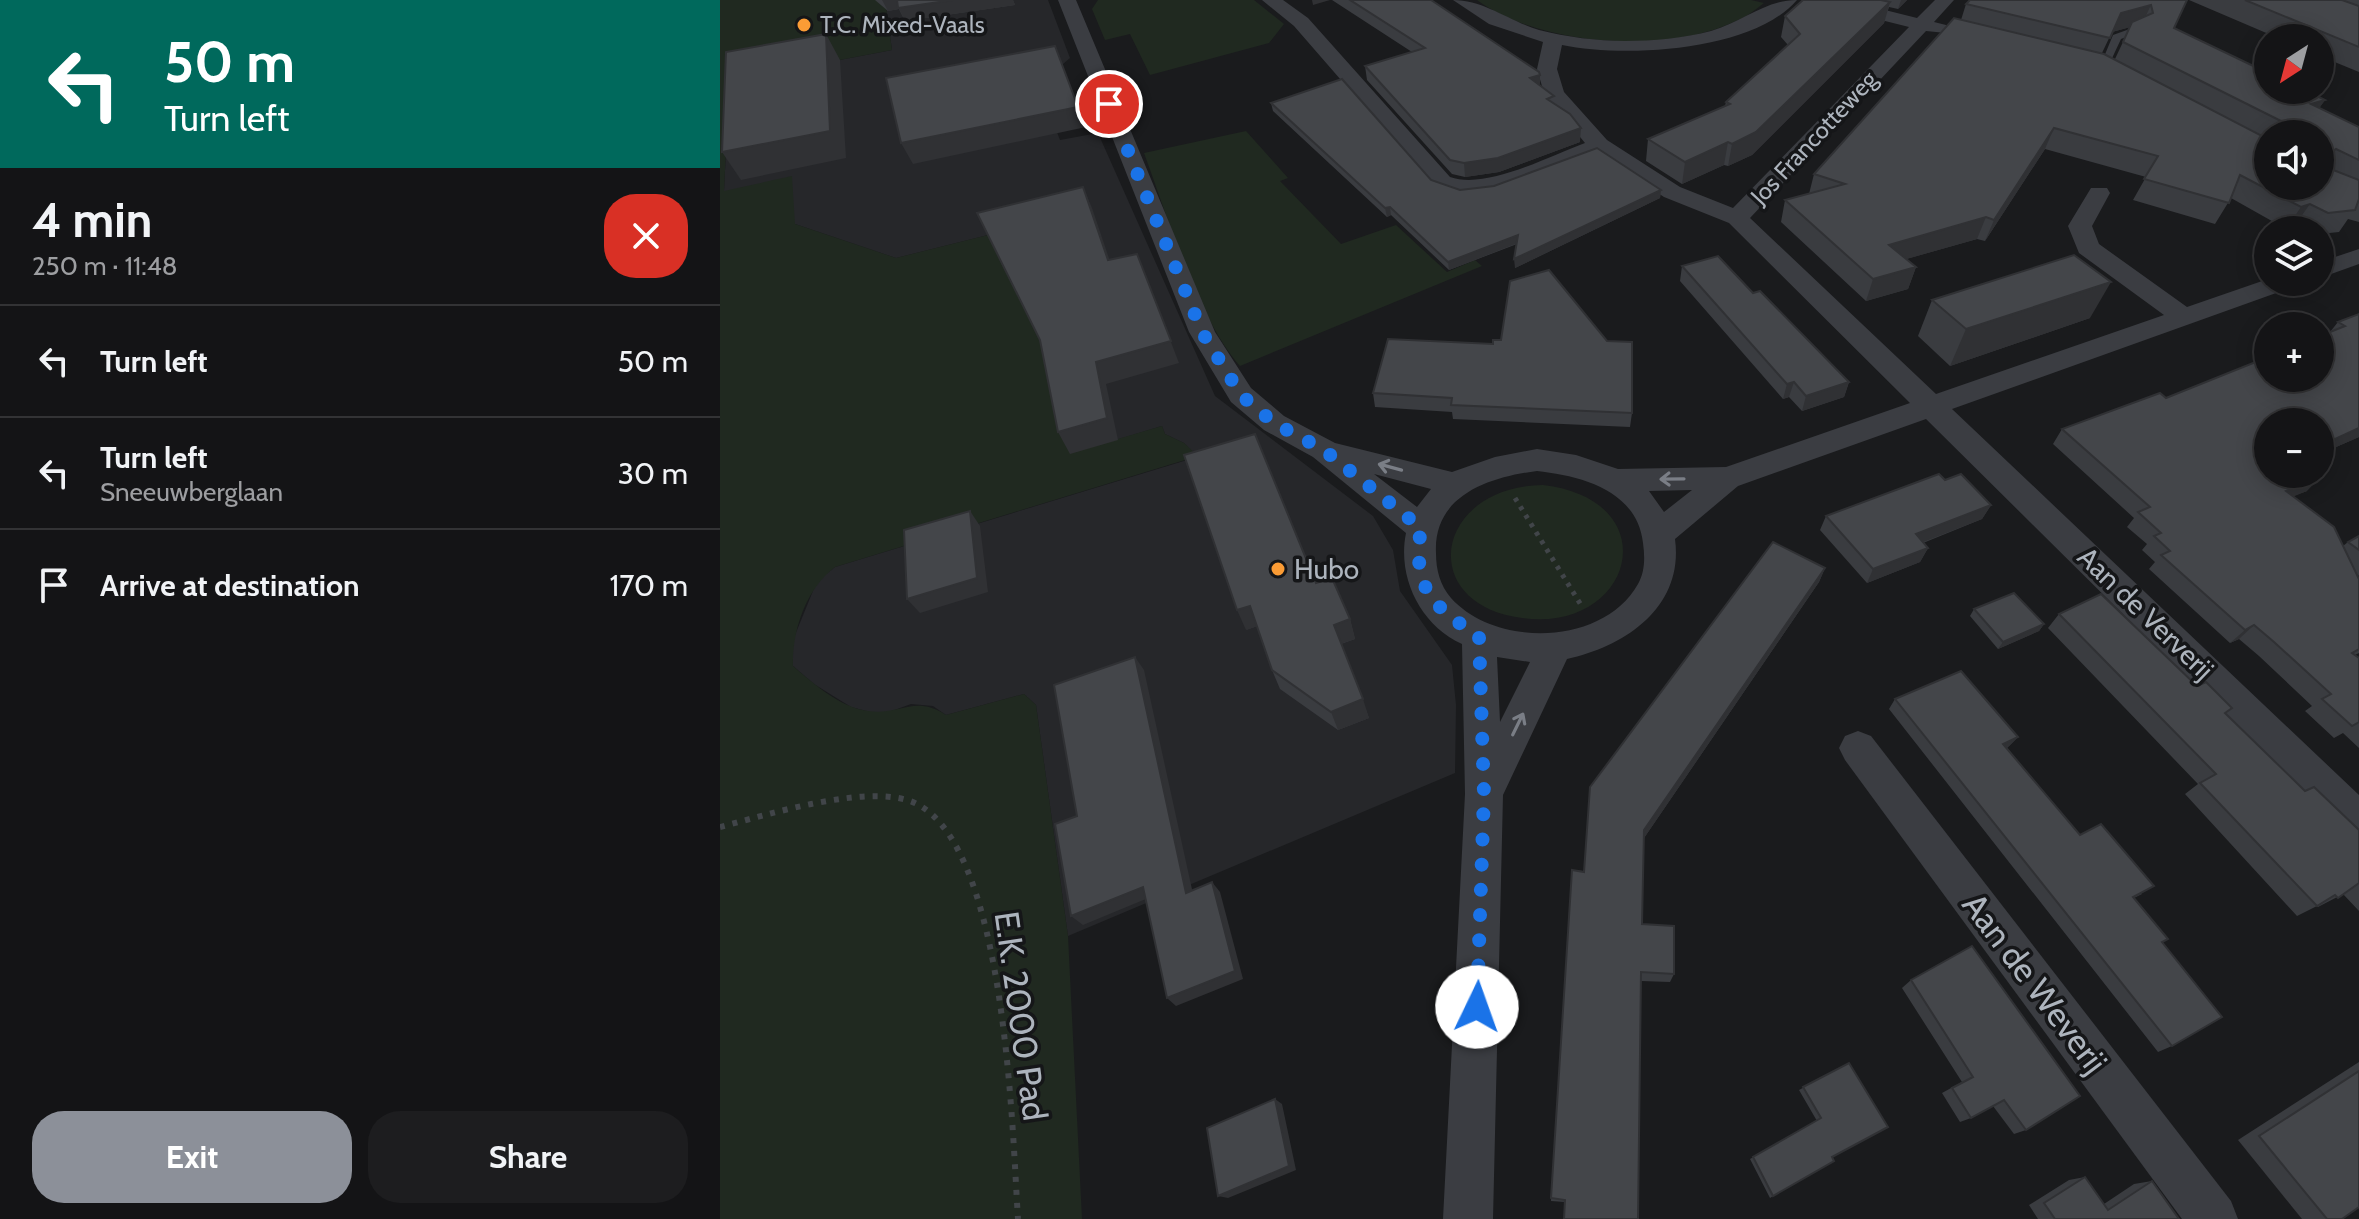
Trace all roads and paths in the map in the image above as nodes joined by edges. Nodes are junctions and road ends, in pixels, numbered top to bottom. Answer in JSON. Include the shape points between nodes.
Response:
{"nodes":[{"id":1,"x":1271,"y":0,"type":"edge"},
{"id":2,"x":1462,"y":0,"type":"edge"},
{"id":3,"x":1788,"y":0,"type":"edge"},
{"id":4,"x":1823,"y":0,"type":"edge"},
{"id":5,"x":1945,"y":0,"type":"edge"},
{"id":6,"x":1069,"y":1,"type":"edge"},
{"id":7,"x":1921,"y":24,"type":"junction"},
{"id":8,"x":2138,"y":29,"type":"edge"},
{"id":9,"x":1966,"y":35,"type":"edge"},
{"id":10,"x":1553,"y":41,"type":"junction"},
{"id":11,"x":2081,"y":62,"type":"edge"},
{"id":12,"x":2109,"y":71,"type":"joint"},
{"id":13,"x":1599,"y":145,"type":"junction"},
{"id":14,"x":2099,"y":193,"type":"dead end"},
{"id":15,"x":1737,"y":218,"type":"junction"},
{"id":16,"x":2358,"y":258,"type":"edge"},
{"id":17,"x":2334,"y":266,"type":"edge"},
{"id":18,"x":2254,"y":292,"type":"edge"},
{"id":19,"x":2182,"y":316,"type":"junction"},
{"id":20,"x":1933,"y":405,"type":"junction"},
{"id":21,"x":1324,"y":450,"type":"junction"},
{"id":22,"x":1495,"y":466,"type":"junction"},
{"id":23,"x":1727,"y":478,"type":"junction"},
{"id":24,"x":1616,"y":480,"type":"junction"},
{"id":25,"x":1456,"y":484,"type":"junction"},
{"id":26,"x":1421,"y":528,"type":"junction"},
{"id":27,"x":1659,"y":534,"type":"junction"},
{"id":28,"x":1479,"y":636,"type":"junction"},
{"id":29,"x":1601,"y":636,"type":"junction"},
{"id":30,"x":1555,"y":648,"type":"junction"},
{"id":31,"x":1858,"y":748,"type":"dead end"},
{"id":32,"x":1484,"y":794,"type":"junction"},
{"id":33,"x":2359,"y":821,"type":"edge"},
{"id":34,"x":720,"y":827,"type":"edge"},
{"id":35,"x":1018,"y":1219,"type":"edge"},
{"id":36,"x":1468,"y":1219,"type":"edge"},
{"id":37,"x":2213,"y":1219,"type":"edge"}],
"edges":[{"from":1,"to":13,"type":"street","via":[[1301,22],[1442,182],[1462,189],[1493,185]]},
{"from":2,"to":10,"type":"street","via":[[1490,20]]},
{"from":3,"to":10,"type":"street","via":[[1731,32],[1689,41]]},
{"from":4,"to":7,"type":"street"},
{"from":5,"to":7,"type":"street","name":"Jos Francotteweg"},
{"from":6,"to":21,"type":"street","via":[[1202,332],[1241,395],[1274,423]]},
{"from":7,"to":9,"type":"street"},
{"from":7,"to":15,"type":"street","name":"Jos Francotteweg"},
{"from":8,"to":12,"type":"lane","via":[[2117,37]]},
{"from":10,"to":13,"type":"street","via":[[1547,69],[1554,93]]},
{"from":11,"to":12,"type":"street"},
{"from":13,"to":15,"type":"street","via":[[1672,192]]},
{"from":14,"to":19,"type":"street","via":[[2080,226],[2088,248]]},
{"from":15,"to":20,"type":"street","name":"Jos Francotteweg"},
{"from":16,"to":17,"type":"street"},
{"from":18,"to":19,"type":"street"},
{"from":19,"to":20,"type":"street"},
{"from":20,"to":23,"type":"street"},
{"from":20,"to":33,"type":"street","name":"Aan de Ververij"},
{"from":25,"to":21,"type":"street","one_way":true},
{"from":21,"to":26,"type":"street"},
{"from":22,"to":24,"type":"street","via":[[1537,460],[1579,465]]},
{"from":22,"to":25,"type":"street"},
{"from":22,"to":29,"type":"path"},
{"from":23,"to":24,"type":"street","one_way":true},
{"from":23,"to":27,"type":"street"},
{"from":24,"to":27,"type":"street","via":[[1643,504]]},
{"from":25,"to":26,"type":"street"},
{"from":26,"to":28,"type":"street","via":[[1417,558],[1425,588],[1446,616]]},
{"from":27,"to":29,"type":"street","via":[[1662,557],[1645,602]]},
{"from":28,"to":30,"type":"street","via":[[1515,647]]},
{"from":28,"to":32,"type":"street"},
{"from":29,"to":30,"type":"street"},
{"from":32,"to":30,"type":"street","one_way":true},
{"from":31,"to":37,"type":"street","name":"Aan de Weverij"},
{"from":32,"to":36,"type":"street"},
{"from":34,"to":35,"type":"path","name":"E.K. 2000 Pad","via":[[880,796],[920,804],[944,820],[961,847],[979,898],[998,990]]}]}
